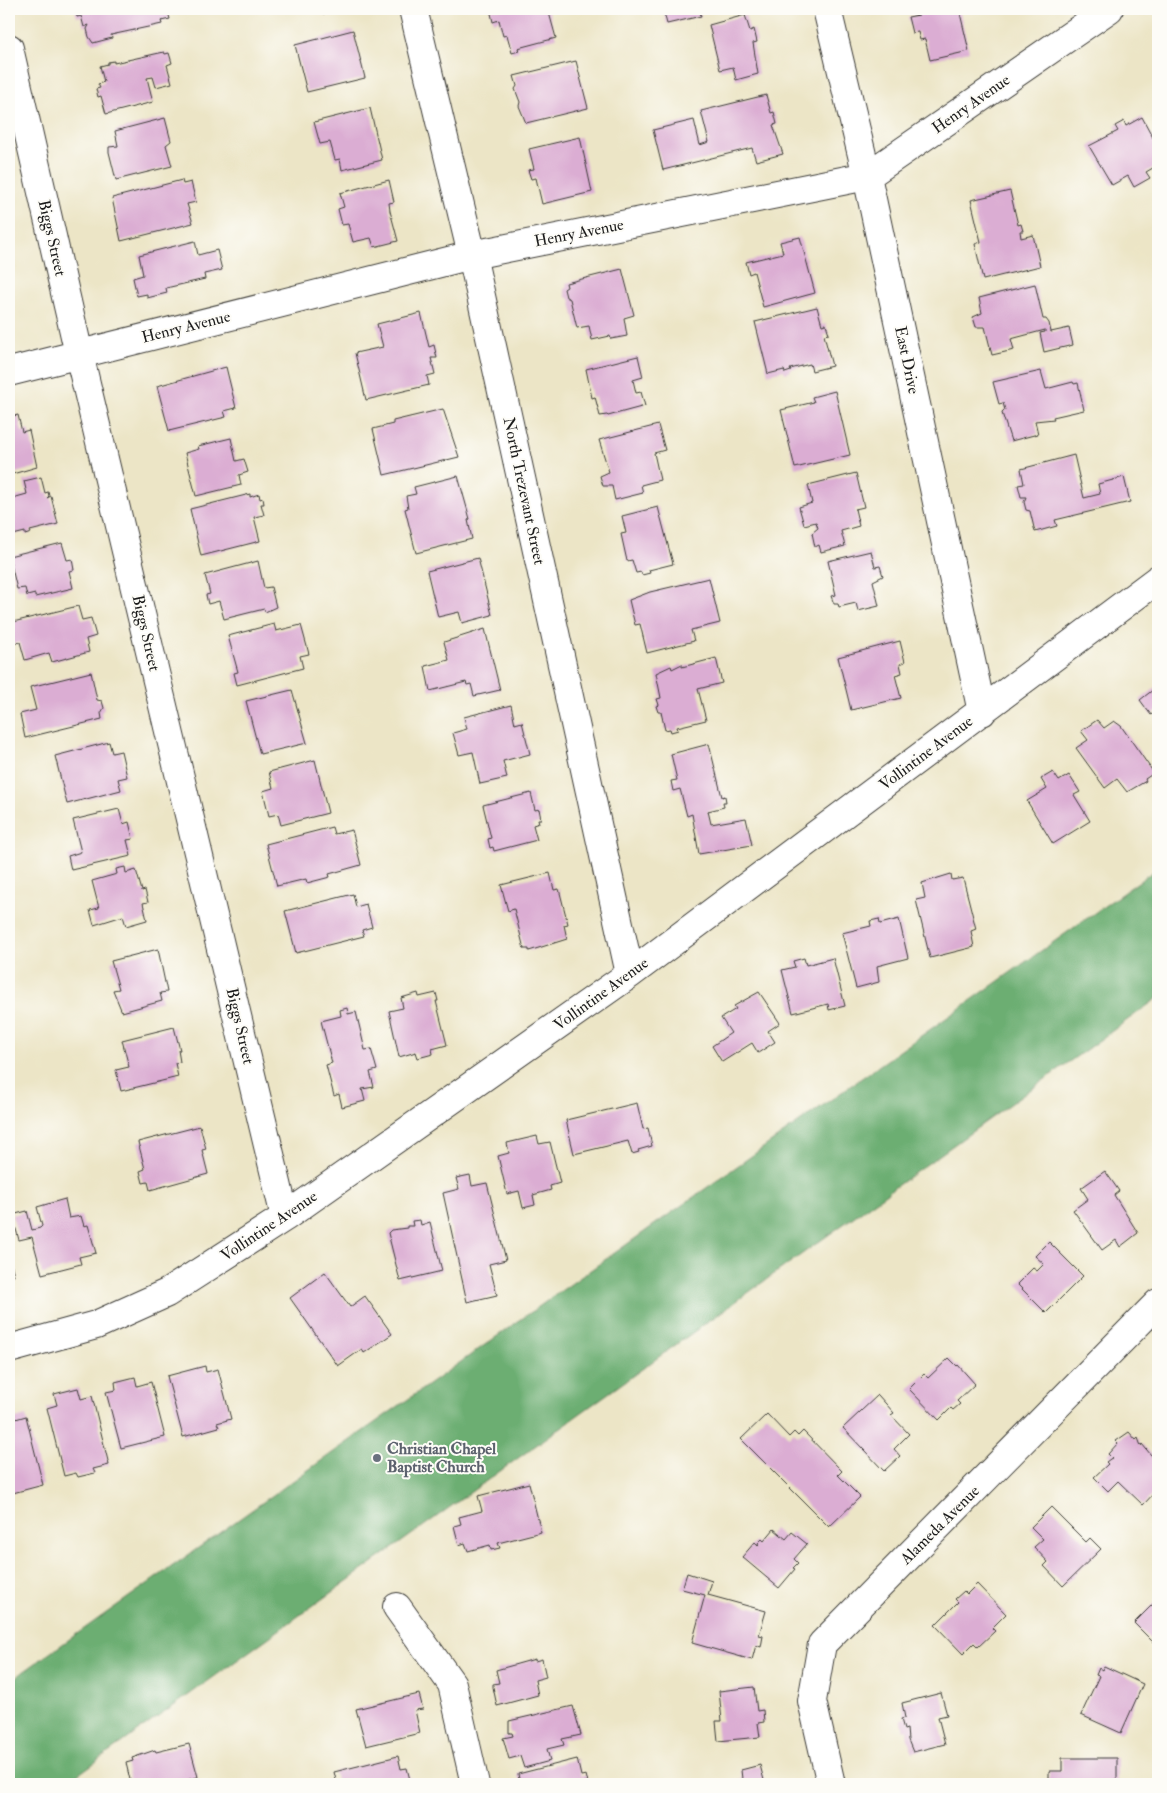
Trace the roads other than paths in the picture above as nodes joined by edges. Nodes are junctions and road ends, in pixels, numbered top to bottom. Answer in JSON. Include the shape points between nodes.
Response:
{"nodes":[{"id":1,"x":413,"y":9,"type":"edge"},
{"id":2,"x":827,"y":9,"type":"edge"},
{"id":3,"x":1109,"y":9,"type":"edge"},
{"id":4,"x":9,"y":48,"type":"edge"},
{"id":5,"x":867,"y":176,"type":"junction"},
{"id":6,"x":472,"y":255,"type":"junction"},
{"id":7,"x":79,"y":354,"type":"junction"},
{"id":8,"x":9,"y":372,"type":"edge"},
{"id":9,"x":1158,"y":579,"type":"edge"},
{"id":10,"x":982,"y":712,"type":"junction"},
{"id":11,"x":630,"y":974,"type":"junction"},
{"id":12,"x":286,"y":1217,"type":"junction"},
{"id":13,"x":1158,"y":1303,"type":"edge"},
{"id":14,"x":9,"y":1350,"type":"edge"},
{"id":15,"x":397,"y":1607,"type":"dead end"},
{"id":16,"x":475,"y":1784,"type":"edge"},
{"id":17,"x":832,"y":1784,"type":"edge"}],
"edges":[{"from":1,"to":6,"type":"street","name":"North Trezevant Street"},
{"from":2,"to":5,"type":"street","name":"East Drive"},
{"from":3,"to":5,"type":"street","name":"Henry Avenue"},
{"from":4,"to":7,"type":"street","name":"Biggs Street"},
{"from":5,"to":6,"type":"street","name":"Henry Avenue"},
{"from":5,"to":10,"type":"street","name":"East Drive"},
{"from":6,"to":7,"type":"street","name":"Henry Avenue"},
{"from":6,"to":11,"type":"street","name":"North Trezevant Street"},
{"from":7,"to":8,"type":"street","name":"Henry Avenue"},
{"from":7,"to":12,"type":"street","name":"Biggs Street"},
{"from":9,"to":10,"type":"street","name":"Vollintine Avenue"},
{"from":10,"to":11,"type":"street","name":"Vollintine Avenue"},
{"from":11,"to":12,"type":"street","name":"Vollintine Avenue"},
{"from":12,"to":14,"type":"street","name":"Vollintine Avenue","via":[[167,1293],[96,1325]]},
{"from":13,"to":17,"type":"street","name":"Alameda Avenue","via":[[822,1644],[812,1701]]},
{"from":15,"to":16,"type":"street","via":[[452,1684]]}]}
